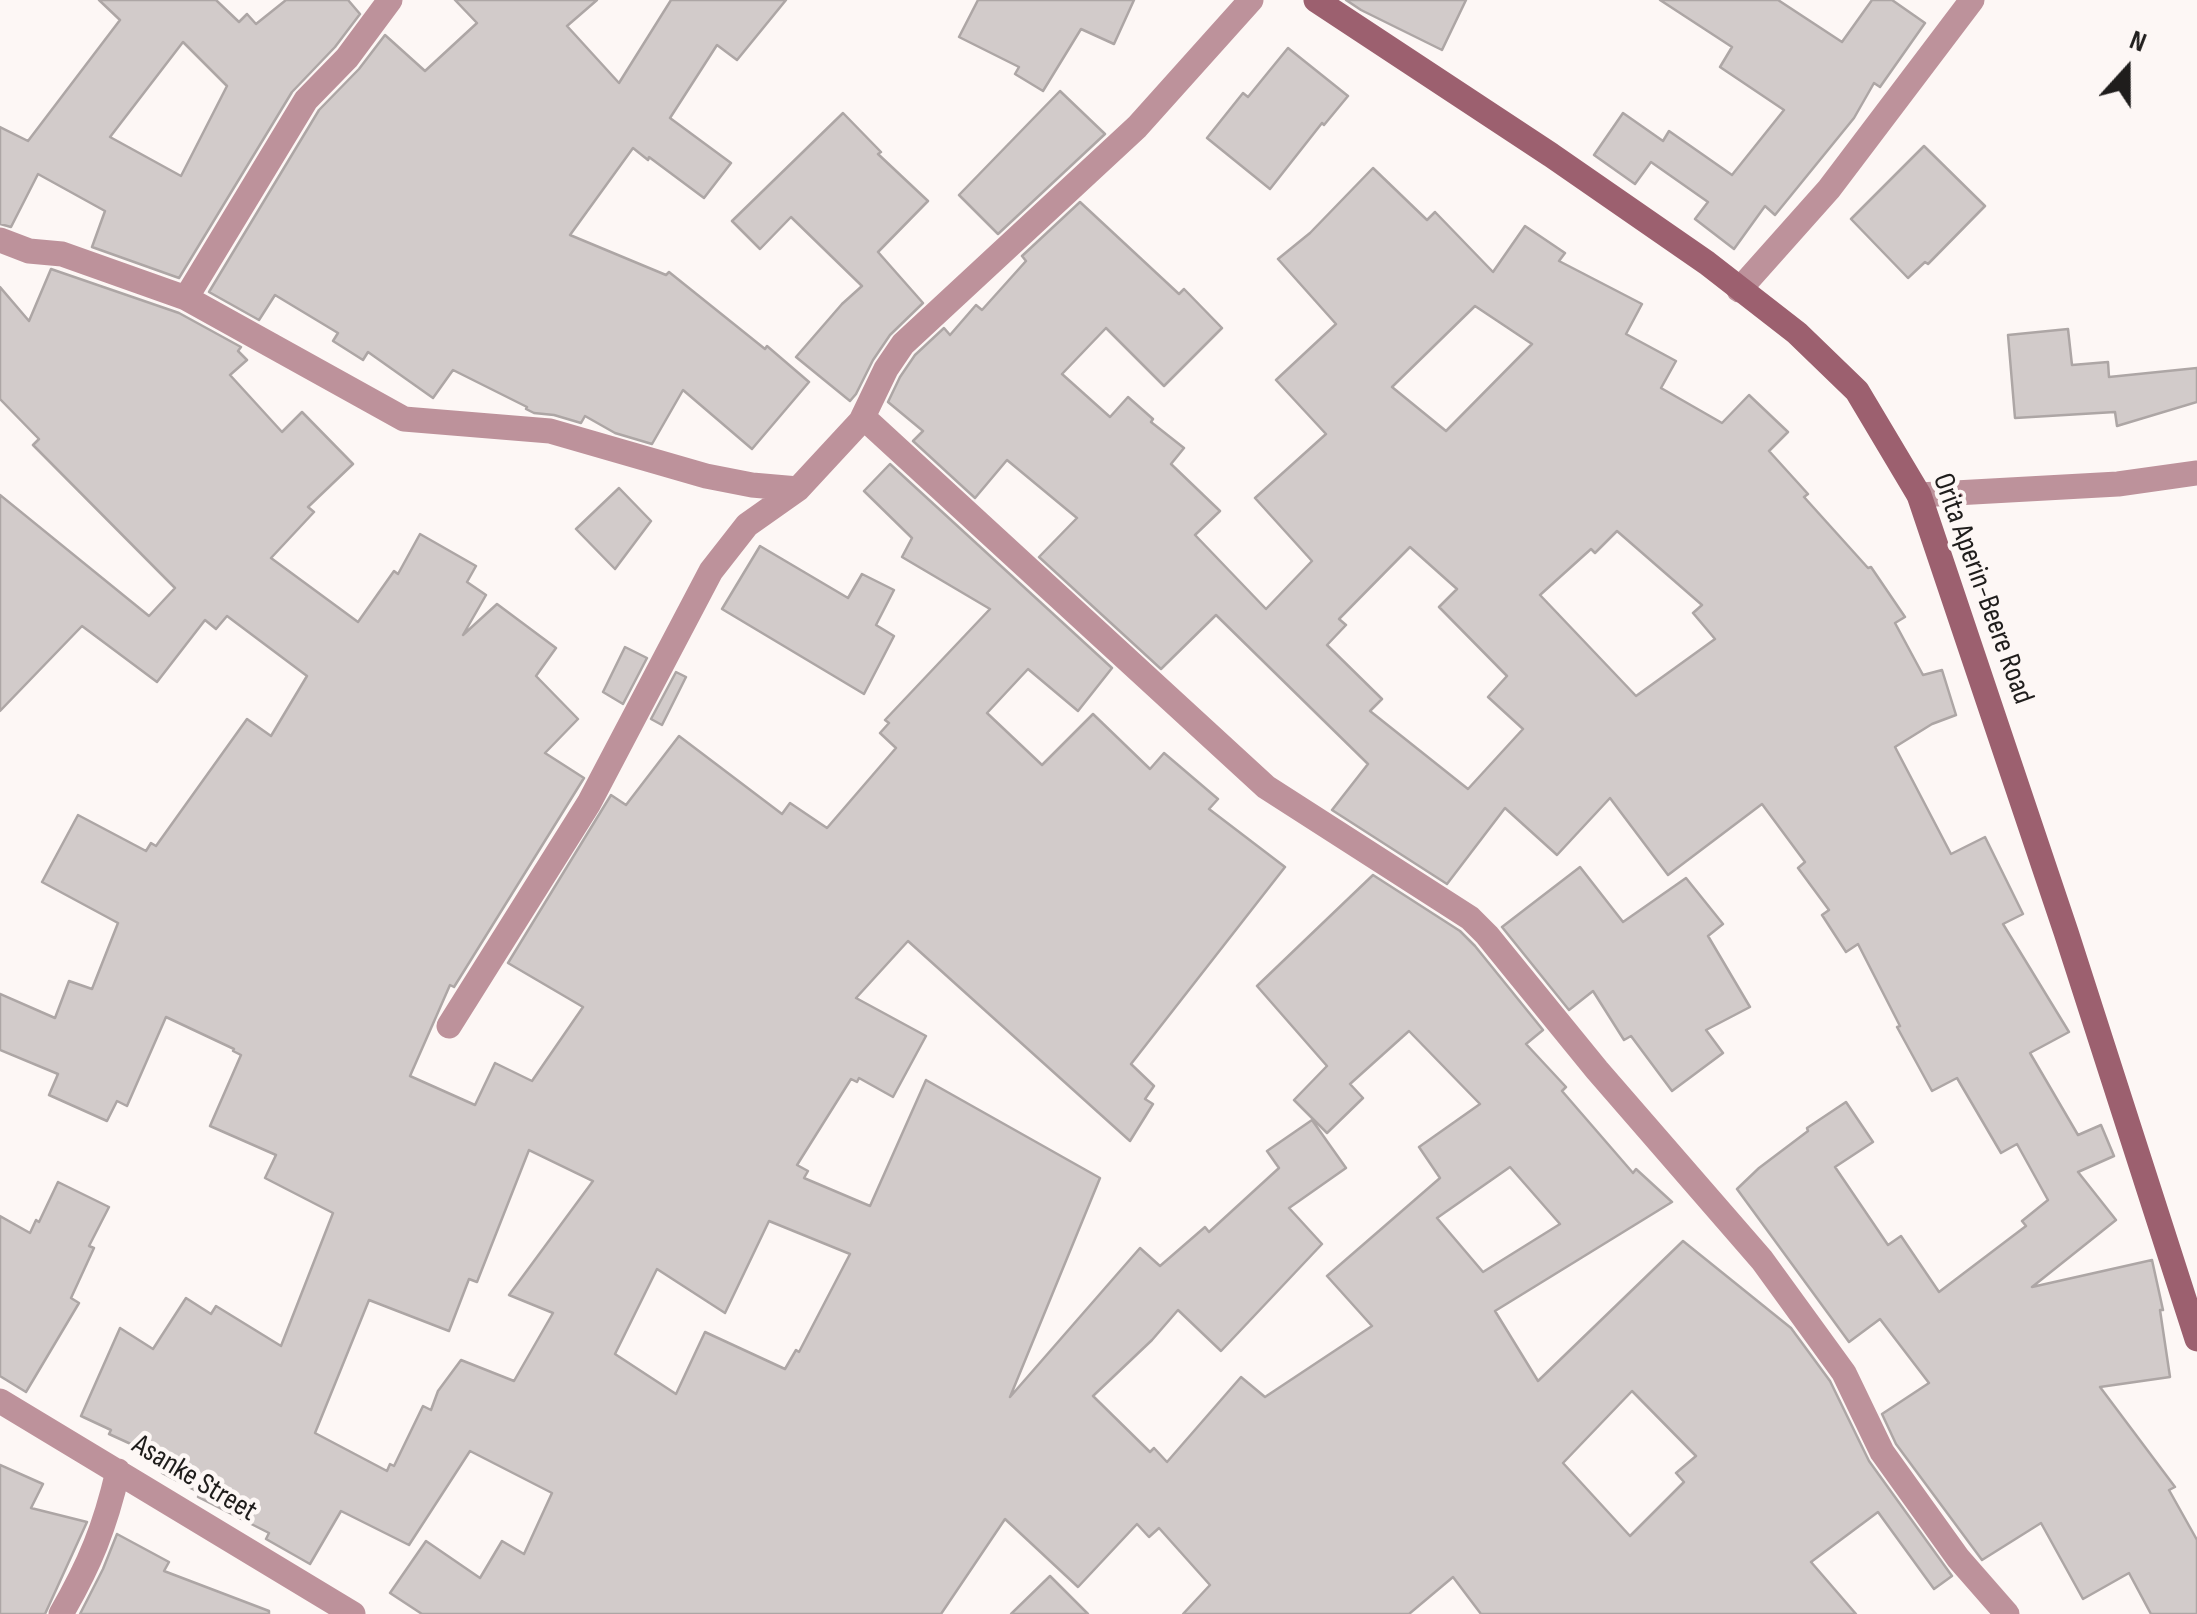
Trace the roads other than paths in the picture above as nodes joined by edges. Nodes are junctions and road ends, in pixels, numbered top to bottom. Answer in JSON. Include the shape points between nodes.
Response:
{"nodes":[{"id":1,"x":390,"y":0,"type":"edge"},
{"id":2,"x":1251,"y":0,"type":"edge"},
{"id":3,"x":1316,"y":0,"type":"edge"},
{"id":4,"x":1972,"y":0,"type":"edge"},
{"id":5,"x":0,"y":240,"type":"edge"},
{"id":6,"x":1739,"y":290,"type":"junction"},
{"id":7,"x":186,"y":298,"type":"junction"},
{"id":8,"x":864,"y":418,"type":"junction"},
{"id":9,"x":2197,"y":473,"type":"edge"},
{"id":10,"x":798,"y":488,"type":"junction"},
{"id":11,"x":1919,"y":495,"type":"junction"},
{"id":12,"x":449,"y":1026,"type":"dead end"},
{"id":13,"x":2197,"y":1340,"type":"edge"},
{"id":14,"x":0,"y":1401,"type":"edge"},
{"id":15,"x":118,"y":1471,"type":"junction"},
{"id":16,"x":61,"y":1614,"type":"edge"},
{"id":17,"x":354,"y":1614,"type":"edge"},
{"id":18,"x":2007,"y":1614,"type":"edge"}],
"edges":[{"from":1,"to":7,"type":"street","via":[[306,100]]},
{"from":2,"to":8,"type":"street","via":[[1136,128],[904,344]]},
{"from":3,"to":6,"type":"main road","name":"Orita Aperin-Beere Road","via":[[1552,155]]},
{"from":4,"to":6,"type":"street","via":[[1828,189]]},
{"from":5,"to":7,"type":"street","via":[[62,254]]},
{"from":6,"to":11,"type":"main road","name":"Orita Aperin-Beere Road","via":[[1797,333],[1857,391]]},
{"from":7,"to":10,"type":"street","via":[[404,419],[550,432],[706,476]]},
{"from":8,"to":10,"type":"street"},
{"from":8,"to":18,"type":"street","via":[[1266,787],[1470,918],[1762,1260],[1844,1373],[1882,1452]]},
{"from":9,"to":11,"type":"street"},
{"from":10,"to":12,"type":"street","via":[[747,525],[711,570],[588,803]]},
{"from":11,"to":13,"type":"main road","name":"Orita Aperin-Beere Road"},
{"from":14,"to":15,"type":"street","name":"Asanke Street"},
{"from":15,"to":16,"type":"street","via":[[106,1522]]},
{"from":15,"to":17,"type":"street","name":"Asanke Street"}]}
